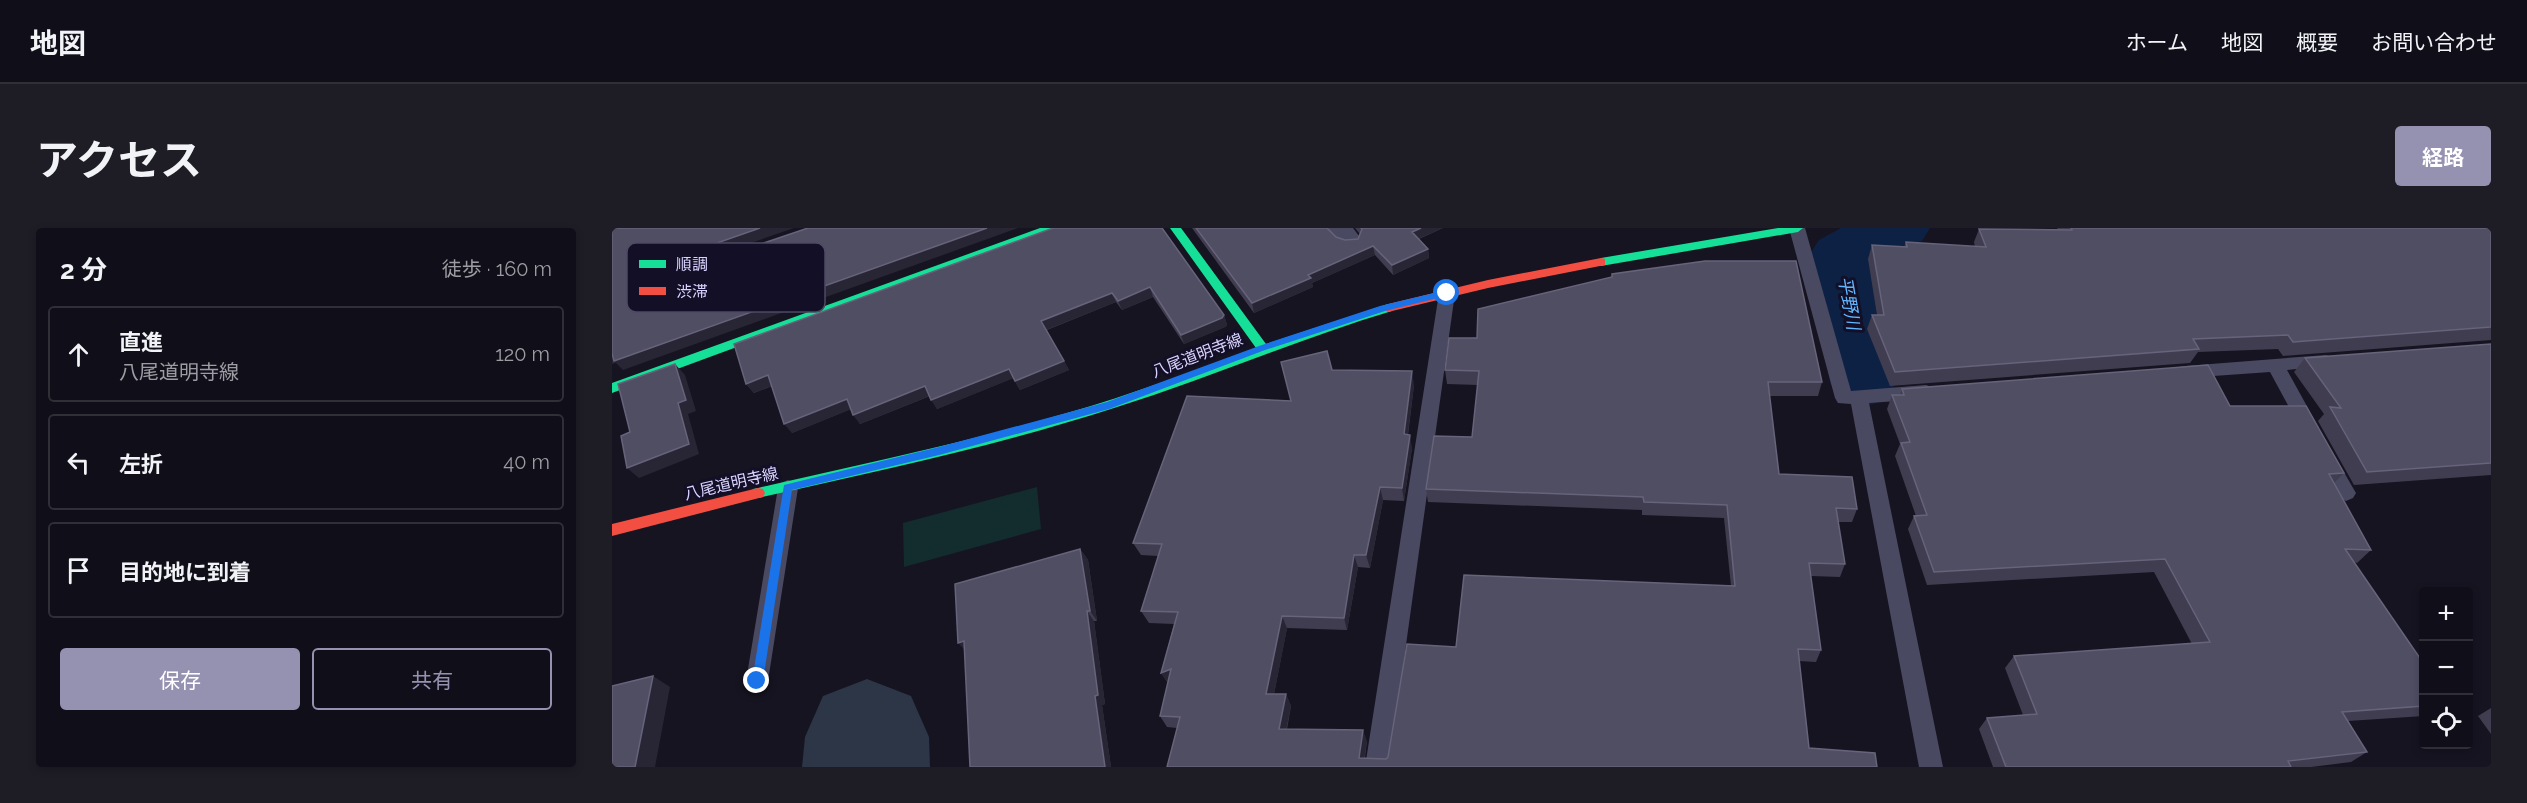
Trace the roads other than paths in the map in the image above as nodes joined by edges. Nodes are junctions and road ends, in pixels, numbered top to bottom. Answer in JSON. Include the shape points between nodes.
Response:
{"nodes":[{"id":1,"x":1051,"y":228,"type":"edge"},
{"id":2,"x":1175,"y":228,"type":"edge"},
{"id":3,"x":1797,"y":228,"type":"edge"},
{"id":4,"x":1447,"y":293,"type":"junction"},
{"id":5,"x":825,"y":310,"type":"edge"},
{"id":6,"x":821,"y":312,"type":"edge"},
{"id":7,"x":1262,"y":348,"type":"junction"},
{"id":8,"x":2343,"y":360,"type":"edge"},
{"id":9,"x":2275,"y":365,"type":"junction"},
{"id":10,"x":2168,"y":374,"type":"edge"},
{"id":11,"x":612,"y":388,"type":"edge"},
{"id":12,"x":1942,"y":391,"type":"edge"},
{"id":13,"x":1859,"y":397,"type":"junction"},
{"id":14,"x":788,"y":488,"type":"junction"},
{"id":15,"x":2346,"y":493,"type":"edge"},
{"id":16,"x":613,"y":525,"type":"edge"},
{"id":17,"x":757,"y":681,"type":"dead end"},
{"id":18,"x":1377,"y":767,"type":"edge"},
{"id":19,"x":1931,"y":767,"type":"edge"}],
"edges":[{"from":1,"to":5,"type":"main road"},
{"from":2,"to":7,"type":"main road"},
{"from":3,"to":4,"type":"main road","name":"八尾道明寺線"},
{"from":3,"to":13,"type":"lane","via":[[1844,398]]},
{"from":4,"to":7,"type":"main road","name":"八尾道明寺線"},
{"from":4,"to":18,"type":"lane"},
{"from":6,"to":11,"type":"main road"},
{"from":7,"to":14,"type":"main road","name":"八尾道明寺線","via":[[1109,405]]},
{"from":8,"to":9,"type":"lane"},
{"from":9,"to":10,"type":"lane"},
{"from":9,"to":15,"type":"lane"},
{"from":12,"to":13,"type":"lane"},
{"from":13,"to":19,"type":"lane"},
{"from":14,"to":16,"type":"main road","name":"八尾道明寺線"},
{"from":14,"to":17,"type":"lane"}]}
